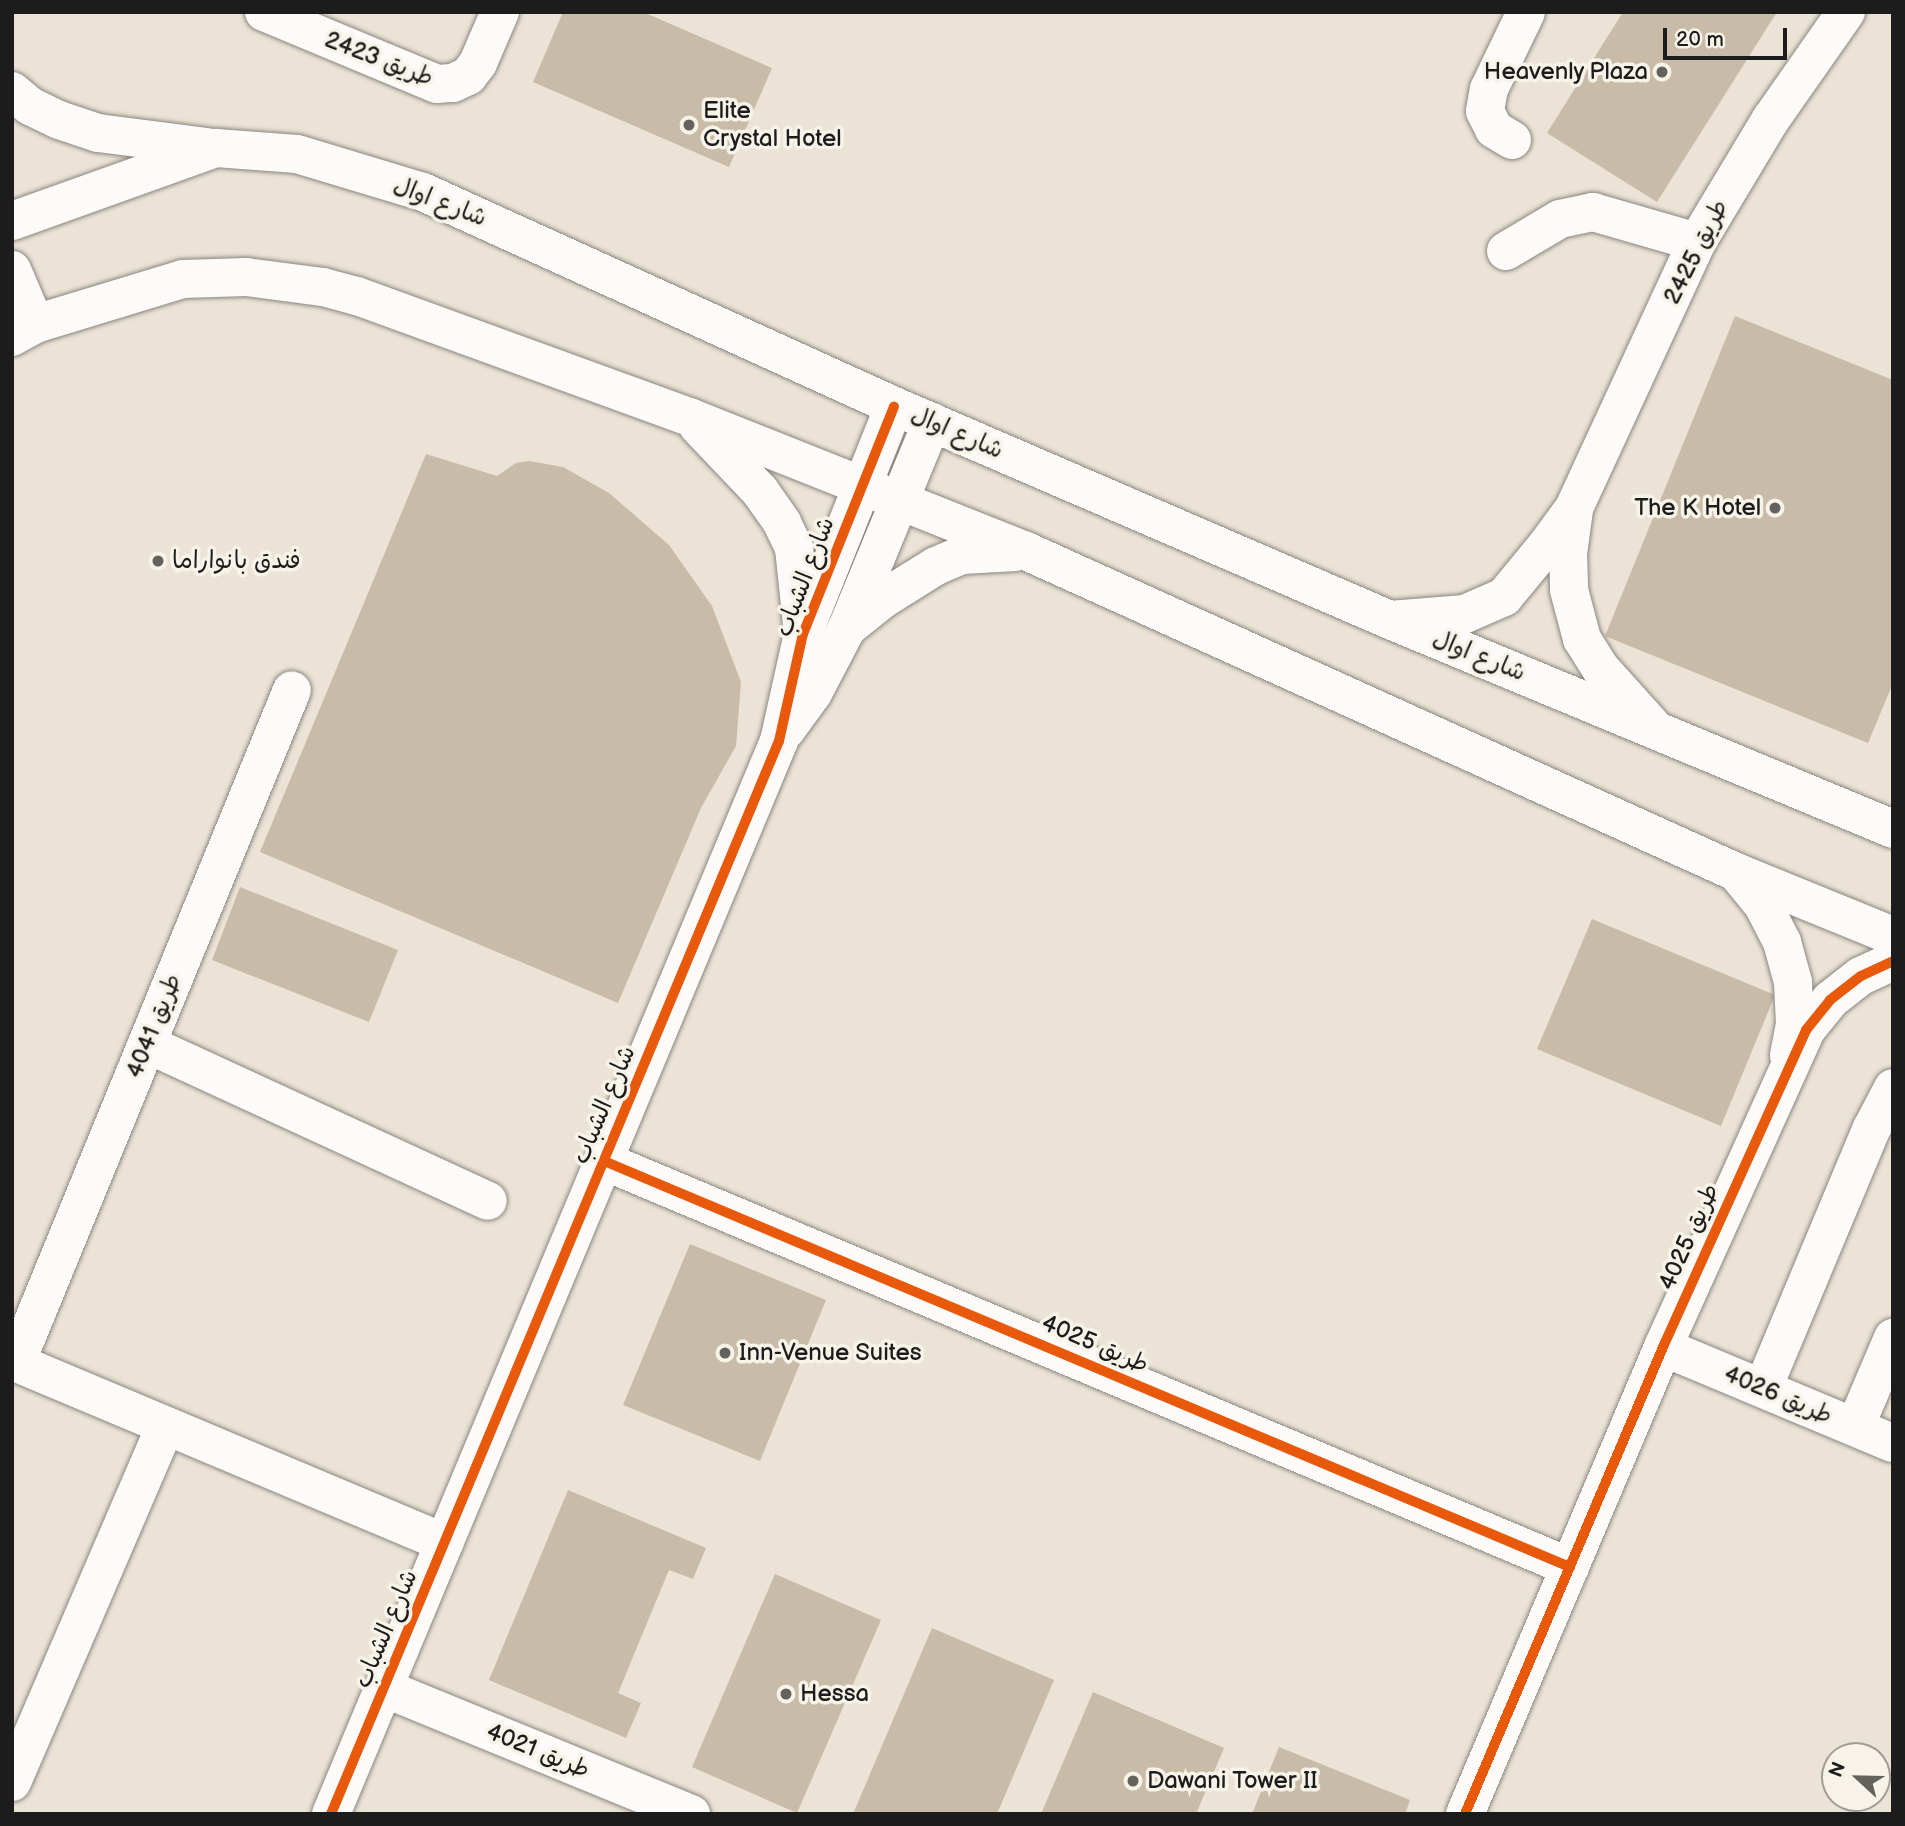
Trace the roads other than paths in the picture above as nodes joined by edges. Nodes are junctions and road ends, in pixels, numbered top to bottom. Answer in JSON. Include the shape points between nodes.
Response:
{"nodes":[{"id":1,"x":264,"y":12,"type":"edge"},
{"id":2,"x":500,"y":12,"type":"edge"},
{"id":3,"x":1527,"y":12,"type":"edge"},
{"id":4,"x":1846,"y":12,"type":"edge"},
{"id":5,"x":12,"y":91,"type":"edge"},
{"id":6,"x":1512,"y":140,"type":"dead end"},
{"id":7,"x":216,"y":148,"type":"junction"},
{"id":8,"x":12,"y":221,"type":"edge"},
{"id":9,"x":1697,"y":242,"type":"junction"},
{"id":10,"x":1506,"y":251,"type":"dead end"},
{"id":11,"x":12,"y":270,"type":"edge"},
{"id":12,"x":24,"y":330,"type":"edge"},
{"id":13,"x":894,"y":406,"type":"junction"},
{"id":14,"x":689,"y":417,"type":"junction"},
{"id":15,"x":932,"y":422,"type":"junction"},
{"id":16,"x":863,"y":486,"type":"junction"},
{"id":17,"x":898,"y":500,"type":"junction"},
{"id":18,"x":1574,"y":508,"type":"junction"},
{"id":19,"x":1026,"y":551,"type":"junction"},
{"id":20,"x":1390,"y":620,"type":"junction"},
{"id":21,"x":848,"y":628,"type":"junction"},
{"id":22,"x":803,"y":635,"type":"junction"},
{"id":23,"x":292,"y":690,"type":"dead end"},
{"id":24,"x":1654,"y":728,"type":"junction"},
{"id":25,"x":779,"y":741,"type":"junction"},
{"id":26,"x":1893,"y":829,"type":"edge"},
{"id":27,"x":1736,"y":872,"type":"junction"},
{"id":28,"x":1893,"y":936,"type":"edge"},
{"id":29,"x":1893,"y":961,"type":"edge"},
{"id":30,"x":147,"y":1044,"type":"junction"},
{"id":31,"x":1786,"y":1074,"type":"junction"},
{"id":32,"x":1893,"y":1088,"type":"edge"},
{"id":33,"x":604,"y":1161,"type":"junction"},
{"id":34,"x":488,"y":1201,"type":"dead end"},
{"id":35,"x":1893,"y":1338,"type":"edge"},
{"id":36,"x":1663,"y":1347,"type":"junction"},
{"id":37,"x":14,"y":1362,"type":"edge"},
{"id":38,"x":1763,"y":1388,"type":"junction"},
{"id":39,"x":165,"y":1427,"type":"junction"},
{"id":40,"x":1855,"y":1427,"type":"junction"},
{"id":41,"x":1893,"y":1443,"type":"edge"},
{"id":42,"x":444,"y":1543,"type":"junction"},
{"id":43,"x":1570,"y":1566,"type":"junction"},
{"id":44,"x":384,"y":1688,"type":"junction"},
{"id":45,"x":12,"y":1782,"type":"edge"},
{"id":46,"x":331,"y":1814,"type":"edge"},
{"id":47,"x":691,"y":1814,"type":"edge"},
{"id":48,"x":1465,"y":1814,"type":"edge"}],
"edges":[{"from":1,"to":2,"type":"street","name":"طريق 2423","via":[[437,84],[468,76]]},
{"from":3,"to":6,"type":"street","via":[[1489,89],[1485,111],[1494,129]]},
{"from":4,"to":9,"type":"street","name":"طريق 2425","via":[[1771,119]]},
{"from":5,"to":7,"type":"street","via":[[30,106],[98,133]]},
{"from":7,"to":8,"type":"street","name":"شارع اوال"},
{"from":7,"to":13,"type":"street","name":"شارع اوال","via":[[298,154],[423,192]]},
{"from":9,"to":10,"type":"street","via":[[1593,212],[1560,219]]},
{"from":9,"to":18,"type":"street","name":"طريق 2425"},
{"from":11,"to":12,"type":"street"},
{"from":12,"to":14,"type":"street","via":[[183,279],[246,277],[323,287]]},
{"from":13,"to":15,"type":"street","name":"شارع اوال"},
{"from":13,"to":16,"type":"street","name":"شارع الشباب"},
{"from":14,"to":16,"type":"street"},
{"from":14,"to":22,"type":"street","via":[[760,491],[782,523],[794,548]]},
{"from":15,"to":17,"type":"street","name":"شارع الشباب"},
{"from":15,"to":20,"type":"street","name":"شارع اوال"},
{"from":16,"to":17,"type":"street"},
{"from":16,"to":22,"type":"street","name":"شارع الشباب"},
{"from":17,"to":19,"type":"street"},
{"from":17,"to":21,"type":"street","name":"شارع الشباب"},
{"from":18,"to":20,"type":"street","name":"طريق 2425","via":[[1504,597],[1465,614]]},
{"from":18,"to":24,"type":"street","name":"طريق 2425","via":[[1567,554],[1569,590],[1582,639],[1601,669]]},
{"from":19,"to":21,"type":"street","via":[[962,555],[936,566],[883,599]]},
{"from":19,"to":27,"type":"street"},
{"from":20,"to":24,"type":"street","name":"شارع اوال"},
{"from":21,"to":25,"type":"street","name":"شارع الشباب","via":[[813,693]]},
{"from":22,"to":25,"type":"street","name":"شارع الشباب"},
{"from":23,"to":30,"type":"street","name":"طريق 4041"},
{"from":24,"to":26,"type":"street","name":"شارع اوال"},
{"from":25,"to":33,"type":"street","name":"شارع الشباب"},
{"from":27,"to":28,"type":"street"},
{"from":27,"to":31,"type":"street","name":"طريق 4025","via":[[1763,905],[1782,942],[1793,982],[1795,1024]]},
{"from":29,"to":31,"type":"street","name":"طريق 4025","via":[[1861,976],[1830,1000],[1806,1030]]},
{"from":30,"to":34,"type":"street"},
{"from":30,"to":37,"type":"street","name":"طريق 4041"},
{"from":31,"to":36,"type":"street","name":"طريق 4025"},
{"from":32,"to":38,"type":"street"},
{"from":33,"to":42,"type":"street","name":"شارع الشباب"},
{"from":33,"to":43,"type":"street","name":"طريق 4025"},
{"from":35,"to":40,"type":"street"},
{"from":36,"to":38,"type":"street","name":"طريق 4026"},
{"from":36,"to":43,"type":"street","name":"طريق 4025"},
{"from":37,"to":39,"type":"street","name":"طريق 4041"},
{"from":38,"to":40,"type":"street","name":"طريق 4026"},
{"from":39,"to":42,"type":"street","name":"طريق 4041"},
{"from":39,"to":45,"type":"street"},
{"from":40,"to":41,"type":"street","name":"طريق 4026"},
{"from":42,"to":44,"type":"street","name":"شارع الشباب"},
{"from":43,"to":48,"type":"street","name":"طريق 4025"},
{"from":44,"to":46,"type":"street","name":"شارع الشباب"},
{"from":44,"to":47,"type":"street","name":"طريق 4021"}]}
